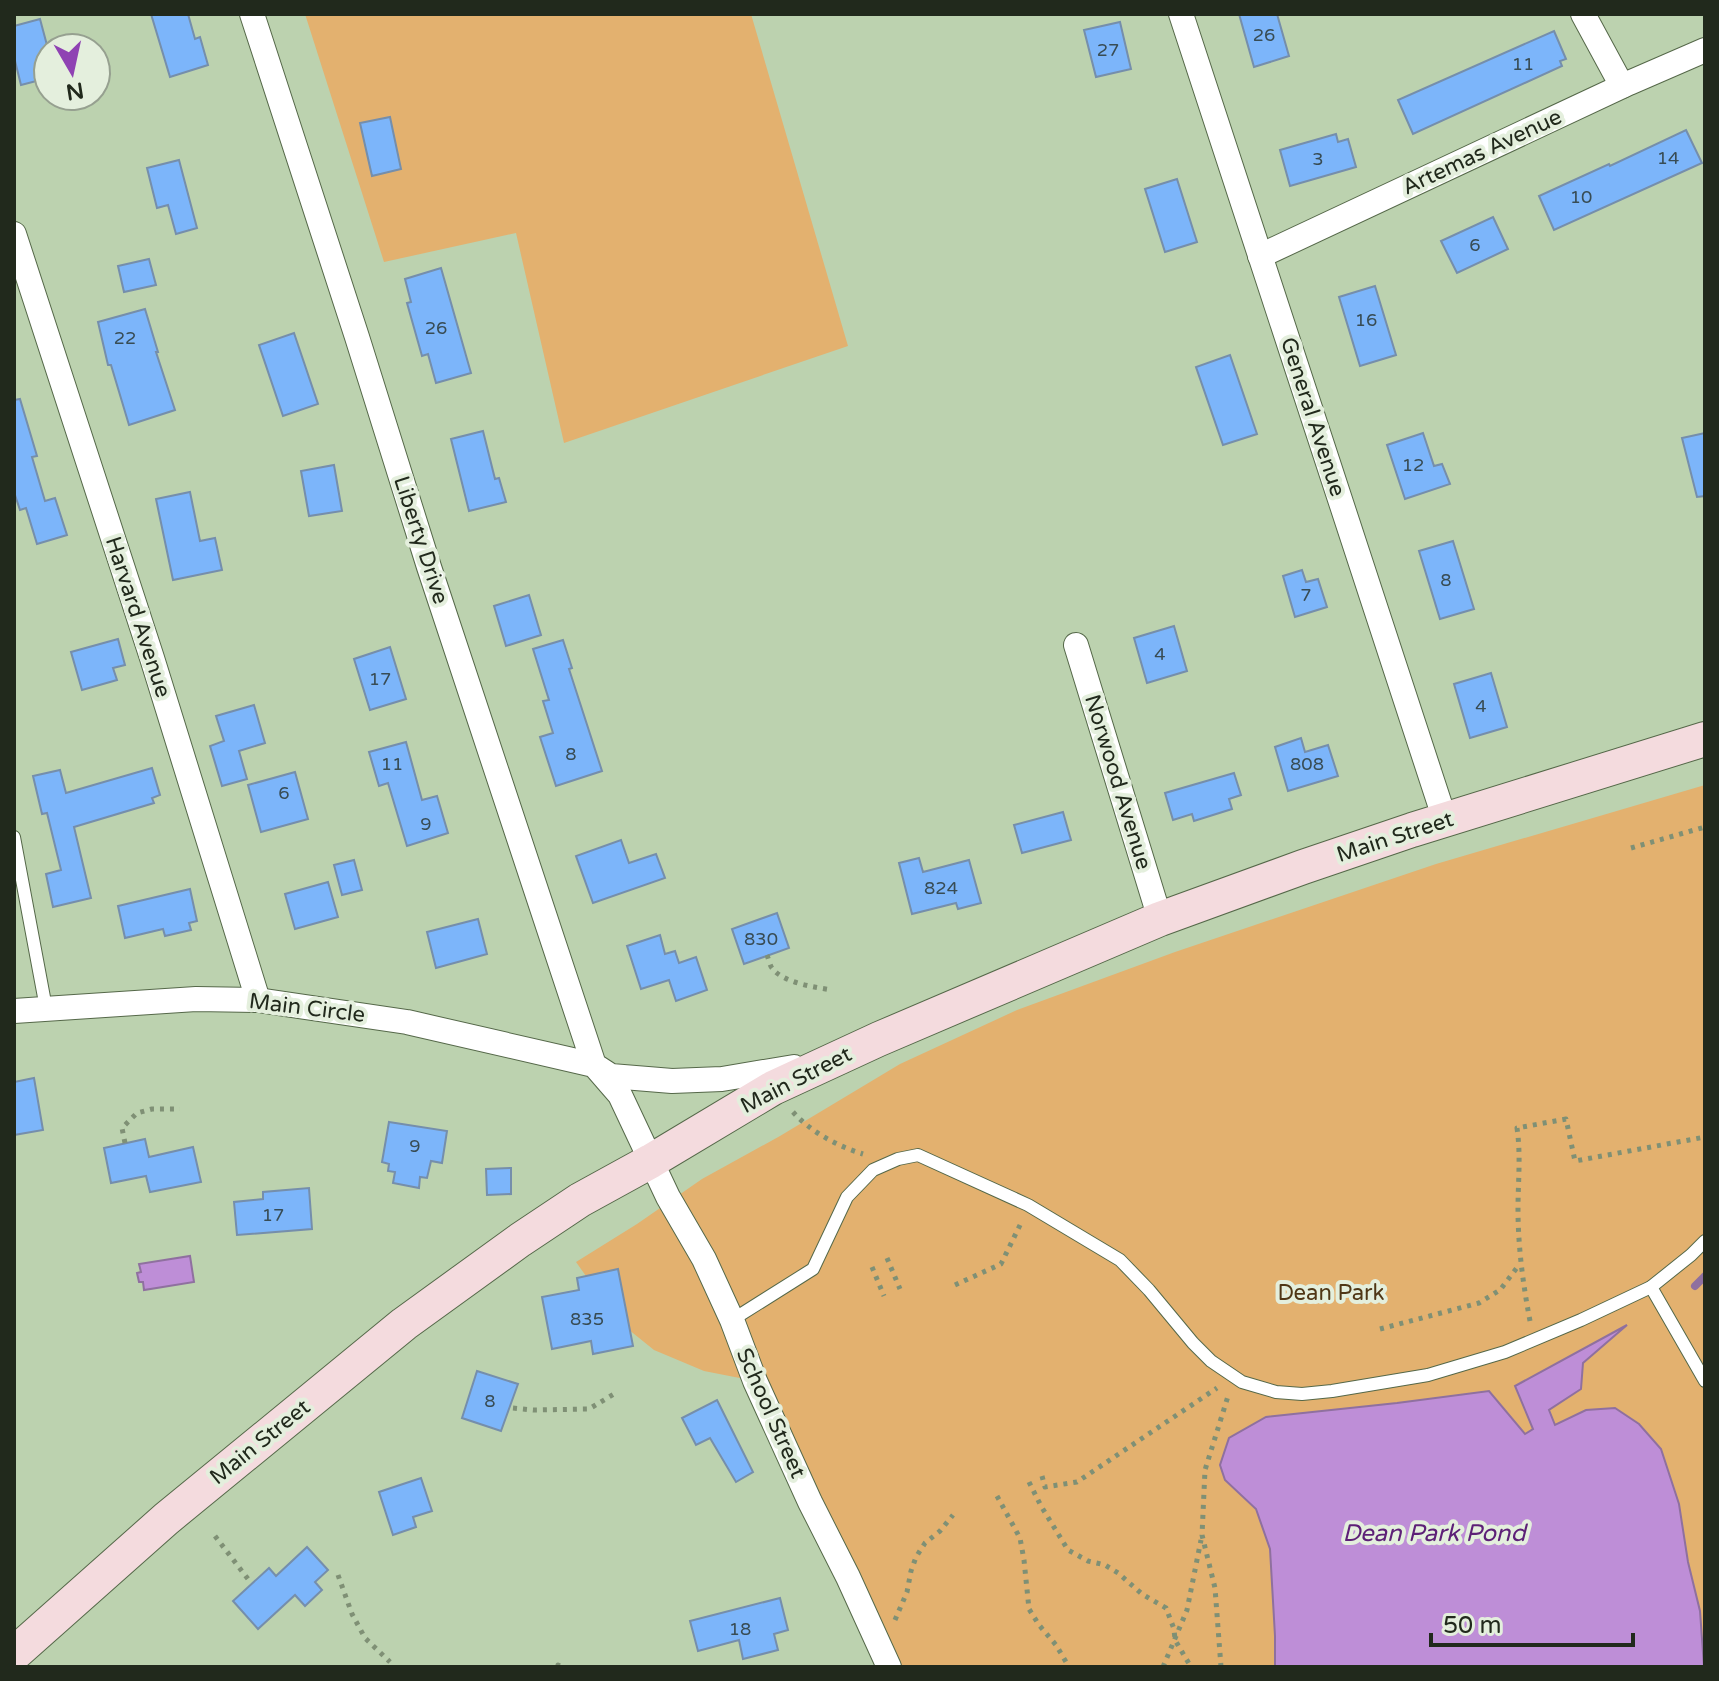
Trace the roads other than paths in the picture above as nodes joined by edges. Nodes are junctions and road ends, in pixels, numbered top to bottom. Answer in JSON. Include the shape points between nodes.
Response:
{"nodes":[{"id":1,"x":252,"y":14,"type":"edge"},
{"id":2,"x":1181,"y":14,"type":"edge"},
{"id":3,"x":1583,"y":14,"type":"edge"},
{"id":4,"x":1705,"y":50,"type":"edge"},
{"id":5,"x":1622,"y":86,"type":"junction"},
{"id":6,"x":14,"y":234,"type":"edge"},
{"id":7,"x":1260,"y":256,"type":"junction"},
{"id":8,"x":1076,"y":645,"type":"dead end"},
{"id":9,"x":1705,"y":739,"type":"edge"},
{"id":10,"x":1445,"y":820,"type":"junction"},
{"id":11,"x":14,"y":837,"type":"edge"},
{"id":12,"x":1160,"y":919,"type":"junction"},
{"id":13,"x":258,"y":1000,"type":"junction"},
{"id":14,"x":46,"y":1008,"type":"junction"},
{"id":15,"x":14,"y":1011,"type":"edge"},
{"id":16,"x":839,"y":1057,"type":"junction"},
{"id":17,"x":594,"y":1065,"type":"junction"},
{"id":18,"x":651,"y":1161,"type":"junction"},
{"id":19,"x":1705,"y":1241,"type":"edge"},
{"id":20,"x":1651,"y":1287,"type":"junction"},
{"id":21,"x":732,"y":1320,"type":"junction"},
{"id":22,"x":1705,"y":1381,"type":"edge"},
{"id":23,"x":14,"y":1654,"type":"edge"},
{"id":24,"x":885,"y":1658,"type":"edge"}],
"edges":[{"from":1,"to":17,"type":"street","name":"Liberty Drive"},
{"from":2,"to":7,"type":"street","name":"General Avenue"},
{"from":3,"to":5,"type":"street"},
{"from":4,"to":5,"type":"street","name":"Artemas Avenue"},
{"from":5,"to":7,"type":"street","name":"Artemas Avenue"},
{"from":6,"to":13,"type":"street","name":"Harvard Avenue"},
{"from":7,"to":10,"type":"street","name":"General Avenue"},
{"from":8,"to":12,"type":"street","name":"Norwood Avenue"},
{"from":9,"to":10,"type":"main road","name":"Main Street"},
{"from":10,"to":12,"type":"main road","name":"Main Street"},
{"from":11,"to":14,"type":"lane"},
{"from":12,"to":16,"type":"main road","name":"Main Street"},
{"from":13,"to":14,"type":"street","name":"Main Circle"},
{"from":13,"to":17,"type":"street","name":"Main Circle","via":[[407,1022]]},
{"from":14,"to":15,"type":"street","name":"Main Circle"},
{"from":16,"to":17,"type":"street","name":"Main Circle","via":[[691,1081],[611,1076]]},
{"from":16,"to":18,"type":"main road","name":"Main Street","via":[[773,1088]]},
{"from":17,"to":18,"type":"street","via":[[620,1095]]},
{"from":18,"to":21,"type":"street","name":"School Street"},
{"from":18,"to":23,"type":"main road","name":"Main Street","via":[[580,1200],[404,1324],[166,1519]]},
{"from":19,"to":20,"type":"lane"},
{"from":20,"to":21,"type":"lane","via":[[1533,1341],[1428,1375],[1332,1391],[1276,1392],[1242,1382],[1211,1361],[1120,1260],[1028,1205],[918,1155],[873,1170],[847,1197],[813,1269]]},
{"from":20,"to":22,"type":"lane"},
{"from":21,"to":24,"type":"street","name":"School Street","via":[[755,1381]]}]}
